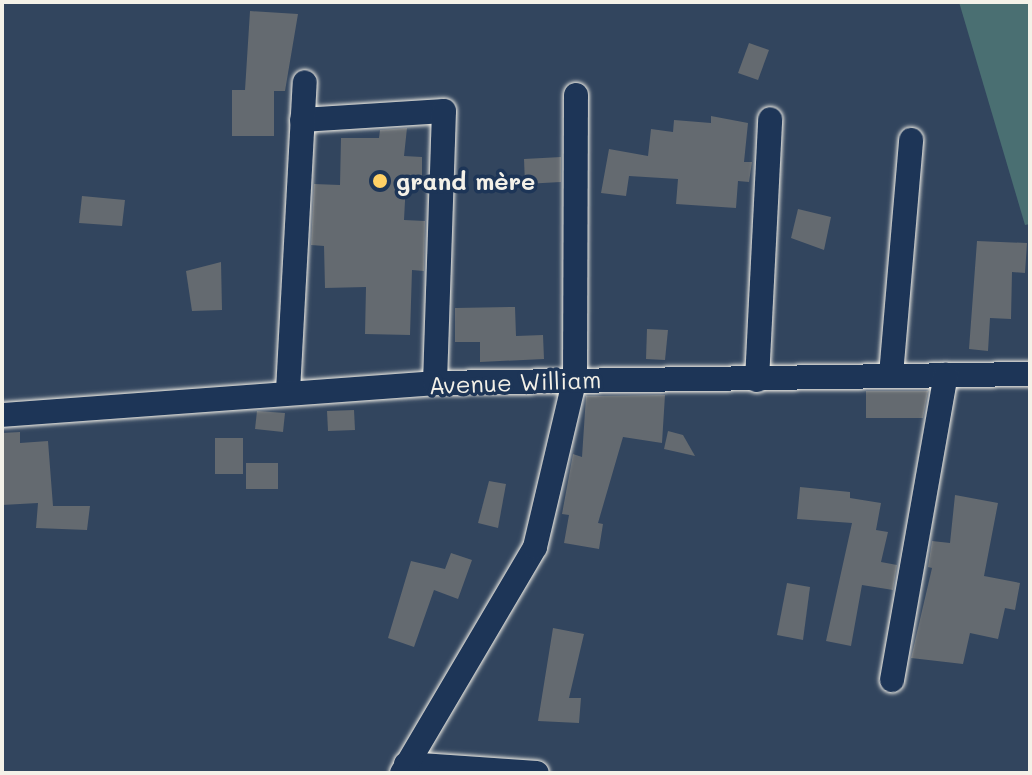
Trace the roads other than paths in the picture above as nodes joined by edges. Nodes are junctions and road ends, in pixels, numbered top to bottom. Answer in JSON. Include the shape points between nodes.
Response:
{"nodes":[{"id":1,"x":305,"y":82,"type":"dead end"},
{"id":2,"x":576,"y":95,"type":"dead end"},
{"id":3,"x":770,"y":119,"type":"dead end"},
{"id":4,"x":302,"y":120,"type":"junction"},
{"id":5,"x":911,"y":140,"type":"dead end"},
{"id":6,"x":1030,"y":374,"type":"edge"},
{"id":7,"x":891,"y":375,"type":"junction"},
{"id":8,"x":946,"y":375,"type":"junction"},
{"id":9,"x":575,"y":378,"type":"junction"},
{"id":10,"x":757,"y":380,"type":"junction"},
{"id":11,"x":435,"y":383,"type":"junction"},
{"id":12,"x":288,"y":391,"type":"junction"},
{"id":13,"x":2,"y":405,"type":"edge"},
{"id":14,"x":31,"y":413,"type":"junction"},
{"id":15,"x":2,"y":415,"type":"edge"},
{"id":16,"x":892,"y":680,"type":"dead end"},
{"id":17,"x":404,"y":769,"type":"edge"},
{"id":18,"x":537,"y":773,"type":"edge"}],
"edges":[{"from":1,"to":4,"type":"street"},
{"from":2,"to":9,"type":"street"},
{"from":3,"to":10,"type":"street"},
{"from":4,"to":11,"type":"street","via":[[444,111]]},
{"from":4,"to":12,"type":"street"},
{"from":5,"to":7,"type":"street"},
{"from":6,"to":8,"type":"street","name":"Avenue William"},
{"from":7,"to":8,"type":"street","name":"Avenue William"},
{"from":7,"to":10,"type":"street","name":"Avenue William"},
{"from":8,"to":16,"type":"street"},
{"from":9,"to":10,"type":"street","name":"Avenue William"},
{"from":9,"to":11,"type":"street","name":"Avenue William"},
{"from":9,"to":17,"type":"street","via":[[535,547]]},
{"from":11,"to":12,"type":"street","name":"Avenue William"},
{"from":12,"to":14,"type":"street","name":"Avenue William"},
{"from":13,"to":14,"type":"street"},
{"from":14,"to":15,"type":"street","name":"Avenue William"},
{"from":17,"to":18,"type":"street"}]}
